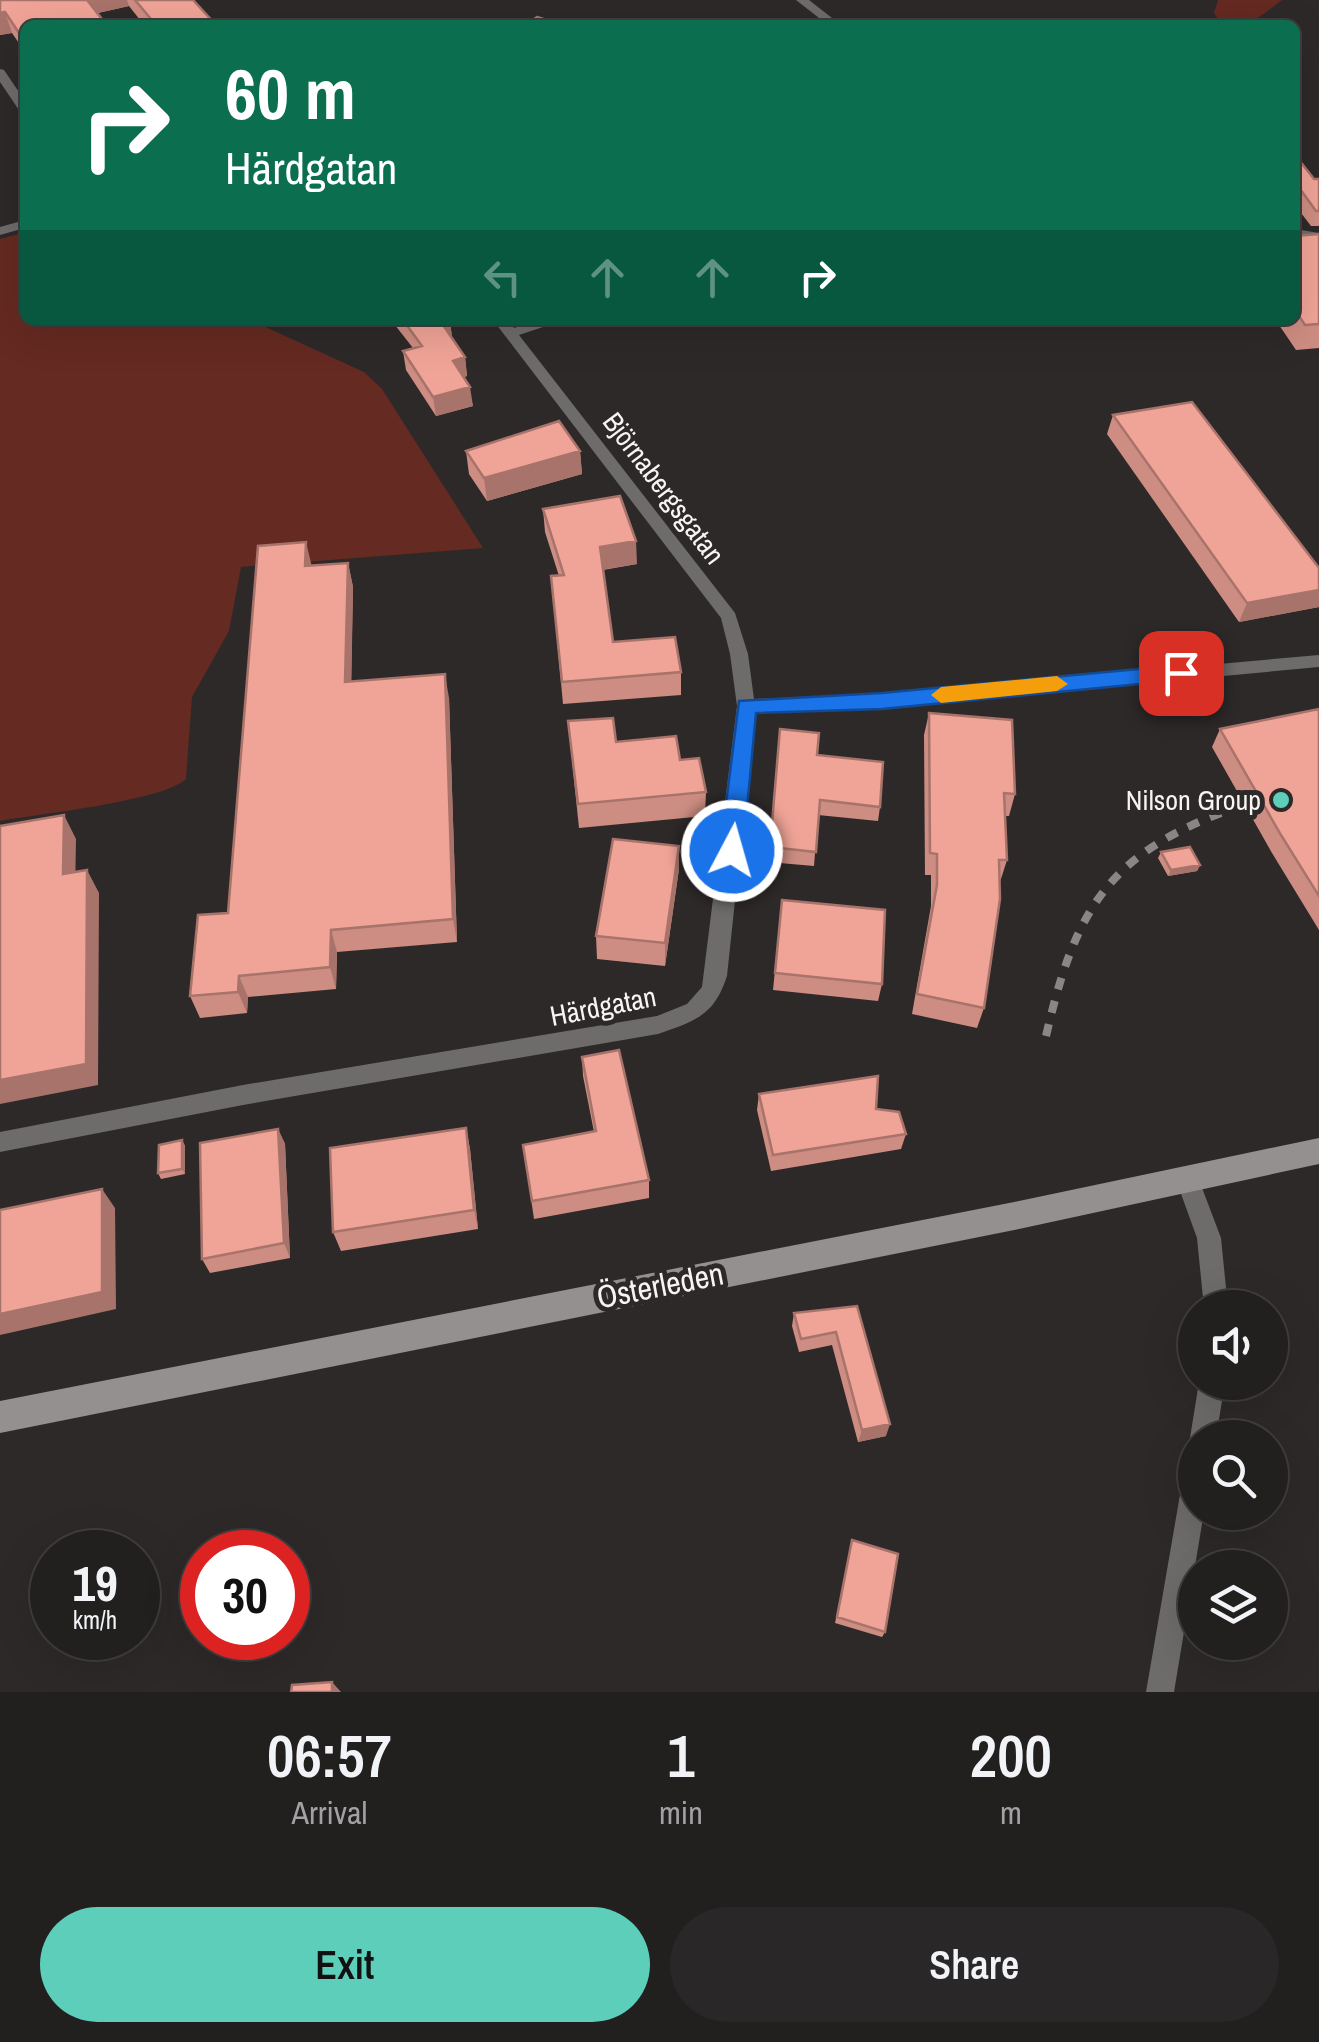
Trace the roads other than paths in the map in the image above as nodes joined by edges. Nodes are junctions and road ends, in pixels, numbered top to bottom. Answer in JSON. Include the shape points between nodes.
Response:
{"nodes":[{"id":1,"x":802,"y":0,"type":"edge"},
{"id":2,"x":828,"y":20,"type":"edge"},
{"id":3,"x":0,"y":74,"type":"edge"},
{"id":4,"x":20,"y":103,"type":"edge"},
{"id":5,"x":506,"y":326,"type":"edge"},
{"id":6,"x":1319,"y":661,"type":"edge"},
{"id":7,"x":746,"y":706,"type":"junction"},
{"id":8,"x":0,"y":1142,"type":"edge"},
{"id":9,"x":1319,"y":1151,"type":"edge"},
{"id":10,"x":1188,"y":1180,"type":"junction"},
{"id":11,"x":1214,"y":1290,"type":"edge"},
{"id":12,"x":0,"y":1417,"type":"edge"},
{"id":13,"x":1187,"y":1530,"type":"edge"},
{"id":14,"x":1160,"y":1692,"type":"edge"}],
"edges":[{"from":1,"to":2,"type":"street"},
{"from":3,"to":4,"type":"street"},
{"from":5,"to":7,"type":"street","name":"Björnabergsgatan","via":[[729,617]]},
{"from":6,"to":7,"type":"street","via":[[882,701]]},
{"from":7,"to":8,"type":"street","name":"Härdgatan","via":[[716,976],[695,1011],[628,1031]]},
{"from":9,"to":10,"type":"main road","name":"Österleden"},
{"from":10,"to":11,"type":"street","via":[[1208,1238]]},
{"from":10,"to":12,"type":"main road","name":"Österleden"},
{"from":13,"to":14,"type":"street"}]}
